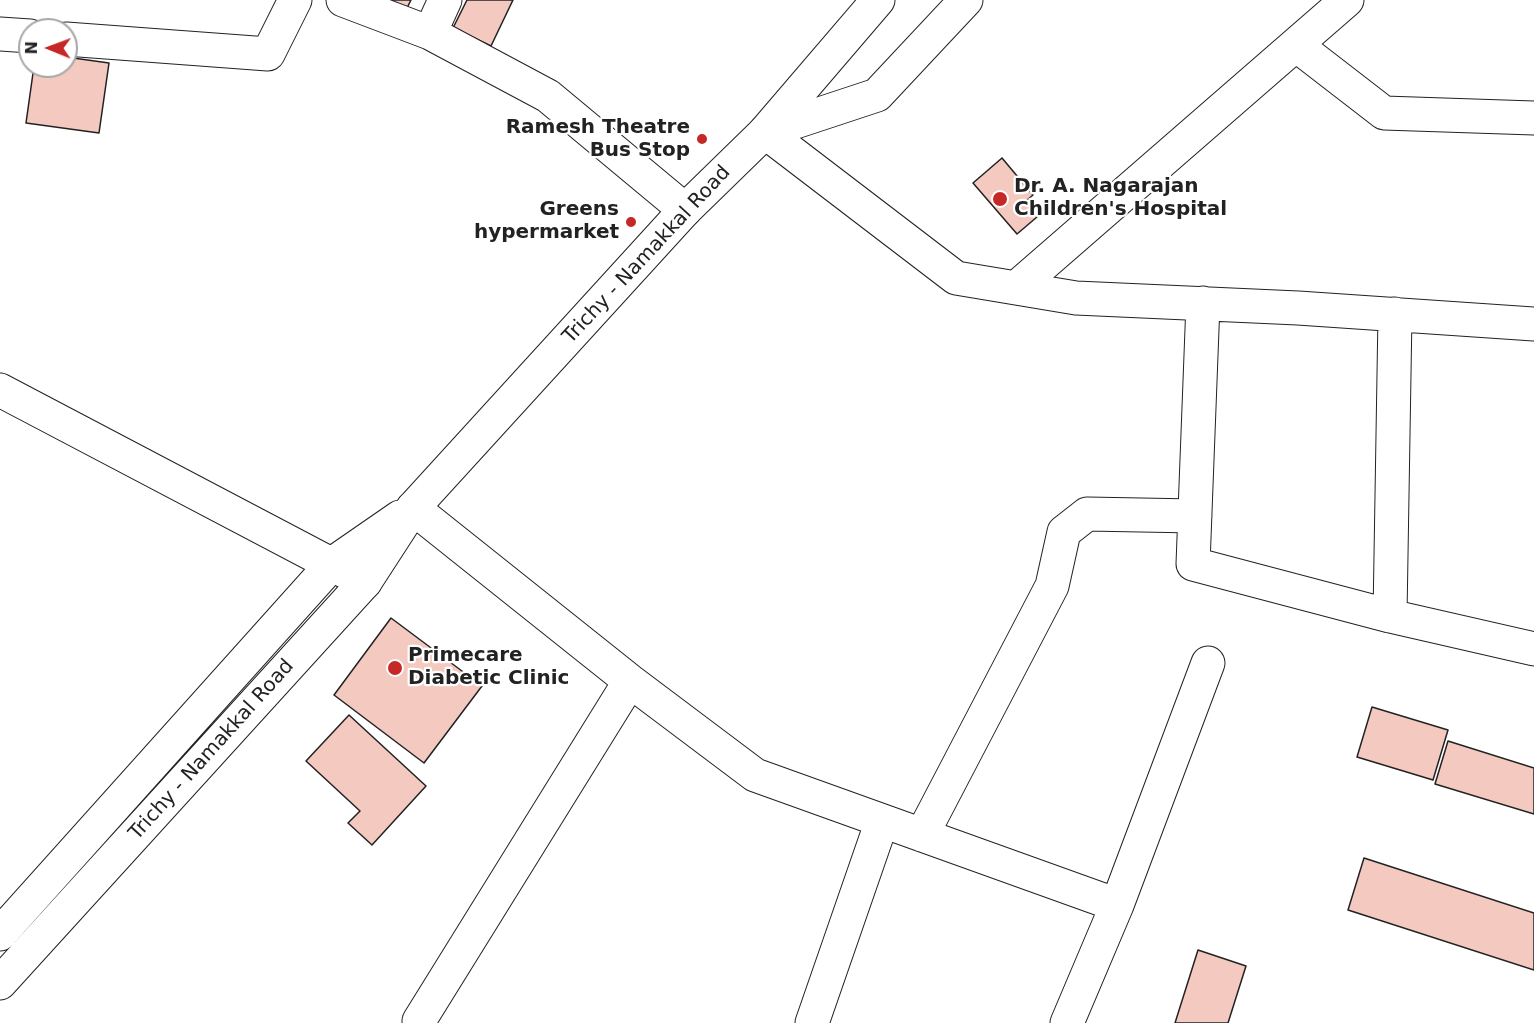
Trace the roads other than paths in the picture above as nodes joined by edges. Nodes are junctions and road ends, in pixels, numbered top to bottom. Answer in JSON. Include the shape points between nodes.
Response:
{"nodes":[{"id":1,"x":295,"y":0,"type":"edge"},
{"id":2,"x":343,"y":0,"type":"edge"},
{"id":3,"x":445,"y":0,"type":"edge"},
{"id":4,"x":878,"y":0,"type":"edge"},
{"id":5,"x":966,"y":0,"type":"edge"},
{"id":6,"x":1347,"y":0,"type":"edge"},
{"id":7,"x":430,"y":33,"type":"junction"},
{"id":8,"x":0,"y":34,"type":"edge"},
{"id":9,"x":18,"y":35,"type":"edge"},
{"id":10,"x":78,"y":40,"type":"edge"},
{"id":11,"x":1296,"y":45,"type":"junction"},
{"id":12,"x":1534,"y":118,"type":"edge"},
{"id":13,"x":765,"y":132,"type":"junction"},
{"id":14,"x":685,"y":210,"type":"junction"},
{"id":15,"x":1016,"y":288,"type":"junction"},
{"id":16,"x":1203,"y":303,"type":"junction"},
{"id":17,"x":1395,"y":314,"type":"junction"},
{"id":18,"x":1534,"y":324,"type":"edge"},
{"id":19,"x":0,"y":390,"type":"edge"},
{"id":20,"x":413,"y":508,"type":"junction"},
{"id":21,"x":1195,"y":516,"type":"junction"},
{"id":22,"x":332,"y":564,"type":"junction"},
{"id":23,"x":365,"y":582,"type":"junction"},
{"id":24,"x":1390,"y":616,"type":"junction"},
{"id":25,"x":1534,"y":649,"type":"edge"},
{"id":26,"x":1208,"y":663,"type":"dead end"},
{"id":27,"x":630,"y":681,"type":"junction"},
{"id":28,"x":882,"y":821,"type":"junction"},
{"id":29,"x":922,"y":835,"type":"junction"},
{"id":30,"x":1117,"y":905,"type":"junction"},
{"id":31,"x":0,"y":934,"type":"edge"},
{"id":32,"x":0,"y":983,"type":"edge"},
{"id":33,"x":419,"y":1021,"type":"dead end"},
{"id":34,"x":812,"y":1023,"type":"edge"},
{"id":35,"x":1067,"y":1023,"type":"edge"}],
"edges":[{"from":1,"to":10,"type":"main road","via":[[268,54]]},
{"from":2,"to":7,"type":"main road"},
{"from":3,"to":7,"type":"main road"},
{"from":4,"to":13,"type":"main road","name":"Trichy - Namakkal Road"},
{"from":5,"to":13,"type":"main road","via":[[877,94]]},
{"from":6,"to":11,"type":"main road"},
{"from":7,"to":14,"type":"main road","via":[[548,96]]},
{"from":8,"to":9,"type":"main road"},
{"from":11,"to":12,"type":"main road","via":[[1384,113]]},
{"from":11,"to":15,"type":"main road"},
{"from":13,"to":14,"type":"main road","name":"Trichy - Namakkal Road"},
{"from":13,"to":15,"type":"main road","via":[[956,278]]},
{"from":14,"to":20,"type":"main road","name":"Trichy - Namakkal Road"},
{"from":15,"to":16,"type":"main road","via":[[1076,298]]},
{"from":16,"to":17,"type":"main road"},
{"from":16,"to":21,"type":"main road"},
{"from":17,"to":18,"type":"main road"},
{"from":17,"to":24,"type":"main road"},
{"from":19,"to":22,"type":"main road"},
{"from":20,"to":22,"type":"main road","name":"Trichy - Namakkal Road"},
{"from":20,"to":23,"type":"main road","name":"Trichy - Namakkal Road"},
{"from":20,"to":27,"type":"main road"},
{"from":21,"to":24,"type":"main road","via":[[1193,564]]},
{"from":21,"to":29,"type":"main road","via":[[1087,514],[1064,532],[1052,586]]},
{"from":22,"to":23,"type":"main road"},
{"from":22,"to":31,"type":"main road","name":"Trichy - Namakkal Road"},
{"from":23,"to":32,"type":"main road","name":"Trichy - Namakkal Road"},
{"from":24,"to":25,"type":"main road"},
{"from":26,"to":30,"type":"main road"},
{"from":27,"to":28,"type":"main road","via":[[755,775]]},
{"from":27,"to":33,"type":"main road"},
{"from":28,"to":29,"type":"main road"},
{"from":28,"to":34,"type":"main road"},
{"from":29,"to":30,"type":"main road"},
{"from":30,"to":35,"type":"main road"}]}
